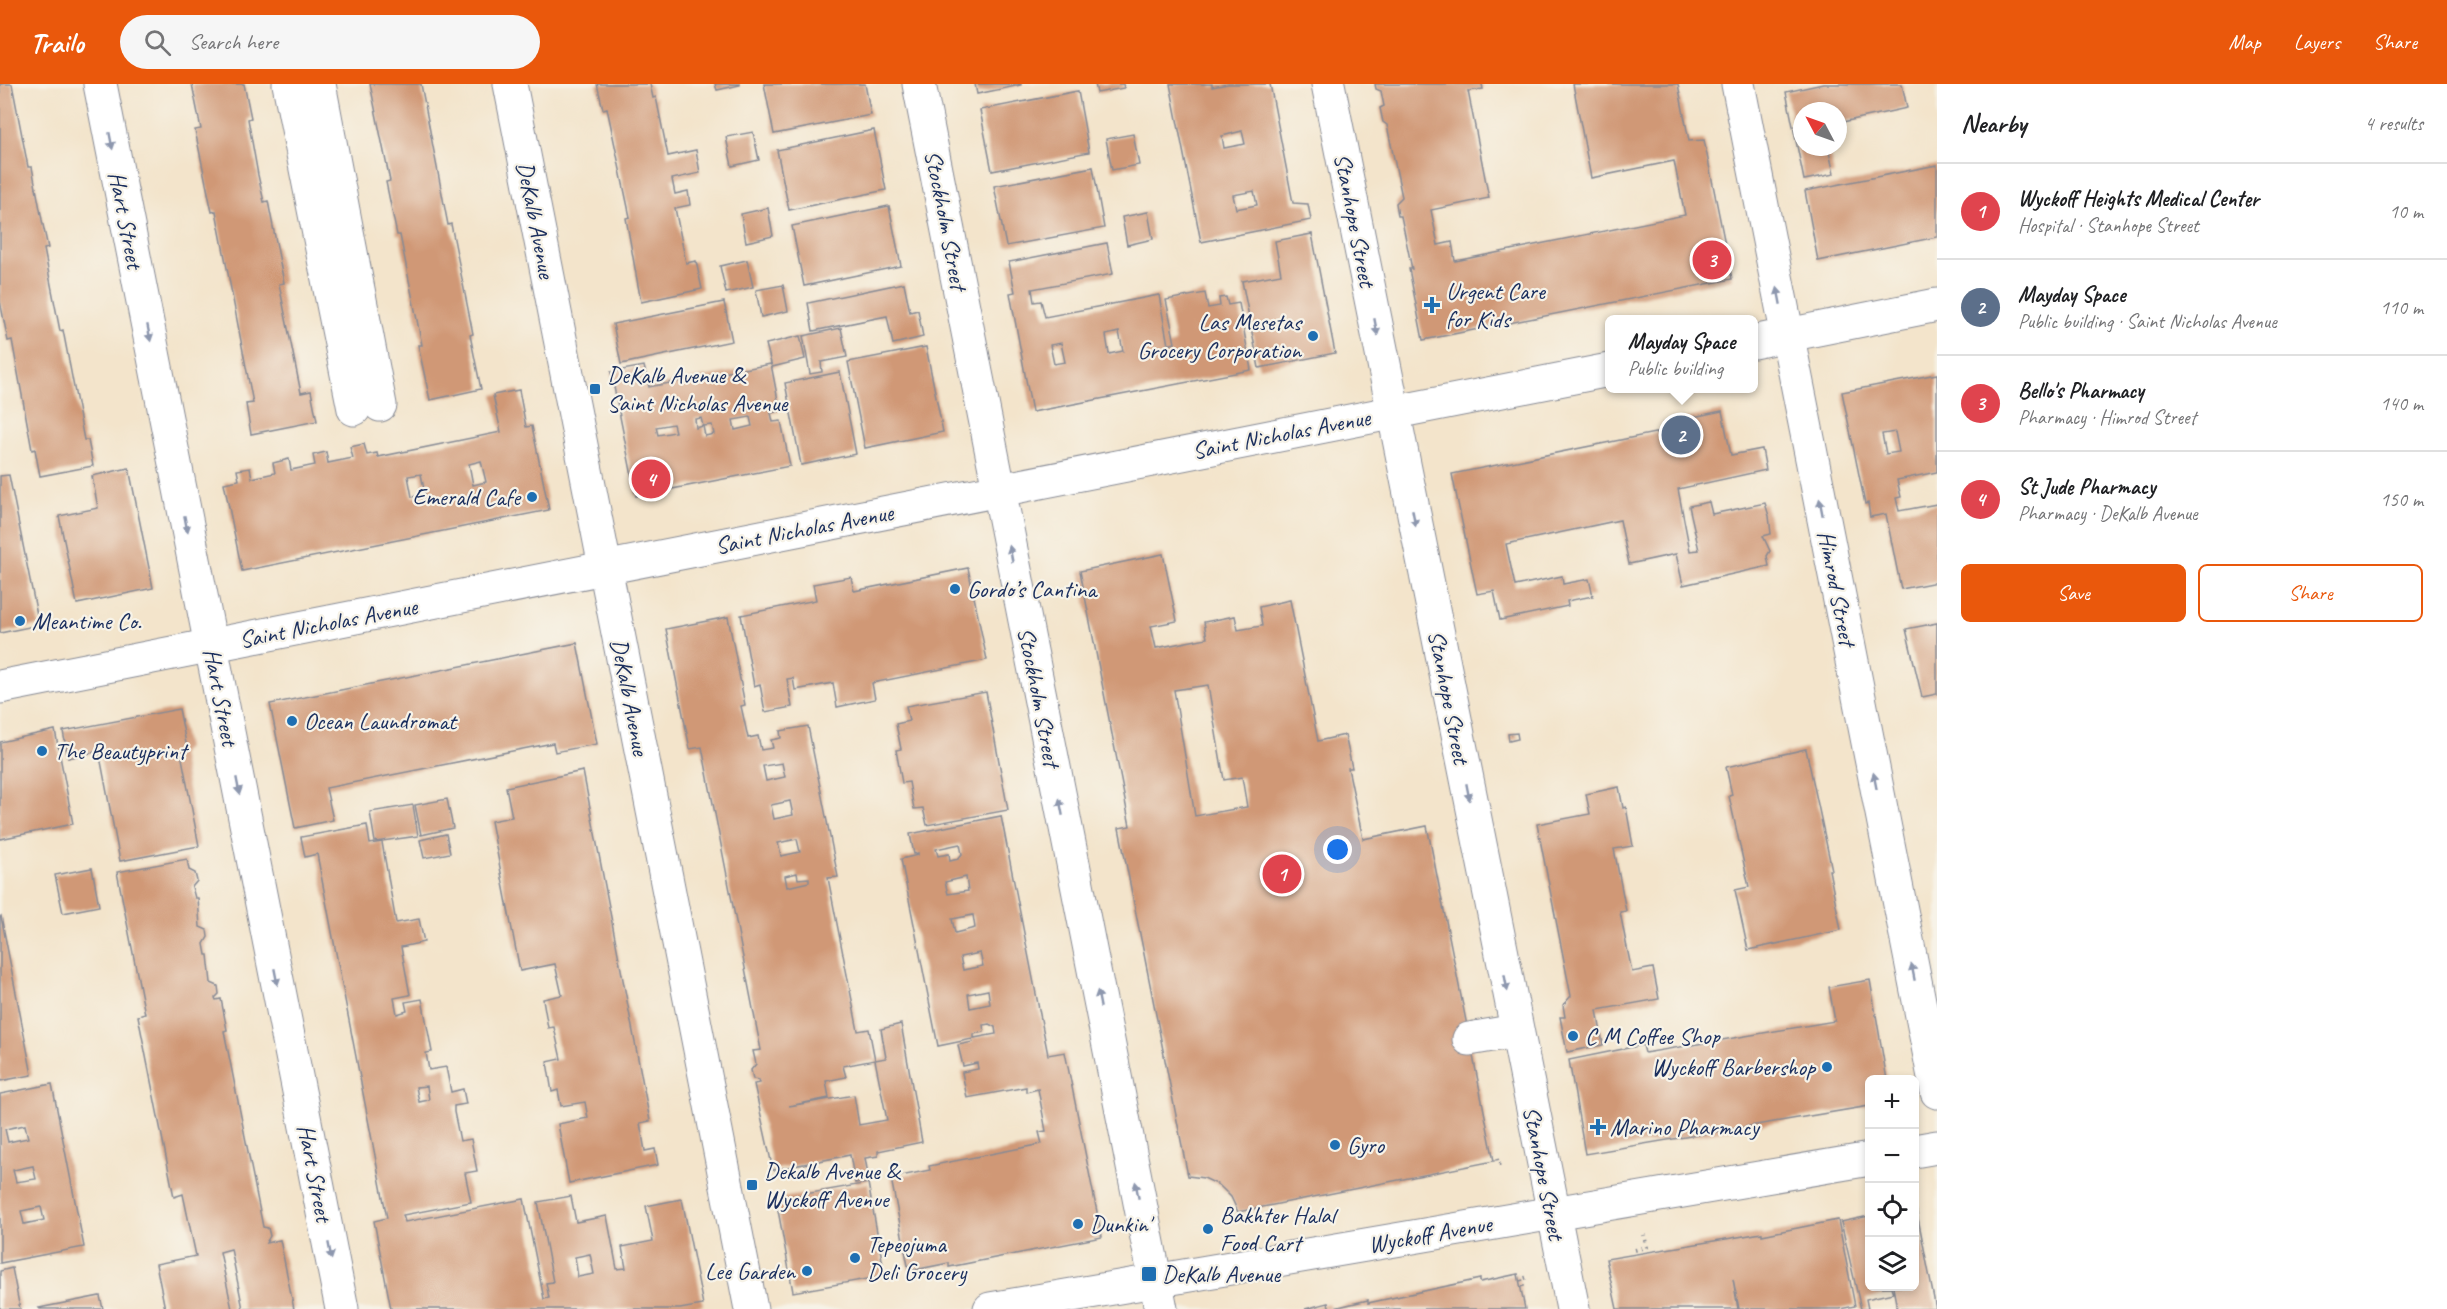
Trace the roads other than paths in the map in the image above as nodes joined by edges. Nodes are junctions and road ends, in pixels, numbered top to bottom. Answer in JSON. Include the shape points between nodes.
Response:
{"nodes":[{"id":1,"x":100,"y":84,"type":"edge"},
{"id":2,"x":289,"y":84,"type":"edge"},
{"id":3,"x":319,"y":84,"type":"edge"},
{"id":4,"x":510,"y":84,"type":"edge"},
{"id":5,"x":919,"y":84,"type":"edge"},
{"id":6,"x":1328,"y":84,"type":"edge"},
{"id":7,"x":1738,"y":84,"type":"edge"},
{"id":8,"x":1937,"y":305,"type":"edge"},
{"id":9,"x":1787,"y":335,"type":"junction"},
{"id":10,"x":1758,"y":341,"type":"edge"},
{"id":11,"x":1605,"y":371,"type":"edge"},
{"id":12,"x":1392,"y":413,"type":"junction"},
{"id":13,"x":998,"y":490,"type":"junction"},
{"id":14,"x":604,"y":568,"type":"junction"},
{"id":15,"x":211,"y":646,"type":"junction"},
{"id":16,"x":0,"y":687,"type":"edge"},
{"id":17,"x":1516,"y":1031,"type":"junction"},
{"id":18,"x":1469,"y":1039,"type":"dead end"},
{"id":19,"x":1937,"y":1092,"type":"edge"},
{"id":20,"x":1937,"y":1147,"type":"edge"},
{"id":21,"x":1919,"y":1150,"type":"edge"},
{"id":22,"x":1865,"y":1160,"type":"edge"},
{"id":23,"x":1552,"y":1213,"type":"junction"},
{"id":24,"x":1158,"y":1295,"type":"edge"},
{"id":25,"x":342,"y":1309,"type":"edge"},
{"id":26,"x":751,"y":1309,"type":"edge"},
{"id":27,"x":990,"y":1309,"type":"edge"},
{"id":28,"x":1573,"y":1309,"type":"edge"}],
"edges":[{"from":1,"to":15,"type":"street","name":"Hart Street","one_way":true},
{"from":2,"to":3,"type":"street","via":[[367,407]]},
{"from":4,"to":14,"type":"street","name":"DeKalb Avenue"},
{"from":5,"to":13,"type":"street","name":"Stockholm Street"},
{"from":6,"to":12,"type":"street","name":"Stanhope Street","one_way":true},
{"from":9,"to":7,"type":"street","name":"Himrod Street","one_way":true},
{"from":8,"to":9,"type":"street"},
{"from":9,"to":10,"type":"street"},
{"from":19,"to":9,"type":"street","name":"Himrod Street","one_way":true},
{"from":11,"to":12,"type":"street","name":"Saint Nicholas Avenue"},
{"from":12,"to":13,"type":"street","name":"Saint Nicholas Avenue"},
{"from":12,"to":17,"type":"street","name":"Stanhope Street","one_way":true},
{"from":13,"to":14,"type":"street","name":"Saint Nicholas Avenue"},
{"from":24,"to":13,"type":"street","name":"Stockholm Street","one_way":true},
{"from":14,"to":15,"type":"street","name":"Saint Nicholas Avenue"},
{"from":14,"to":26,"type":"street","name":"DeKalb Avenue"},
{"from":15,"to":16,"type":"street","name":"Saint Nicholas Avenue"},
{"from":15,"to":25,"type":"street","name":"Hart Street","one_way":true},
{"from":17,"to":18,"type":"street"},
{"from":17,"to":23,"type":"street","name":"Stanhope Street"},
{"from":20,"to":21,"type":"street"},
{"from":22,"to":23,"type":"street","name":"Wyckoff Avenue"},
{"from":23,"to":24,"type":"street","name":"Wyckoff Avenue"},
{"from":23,"to":28,"type":"street","name":"Stanhope Street"},
{"from":24,"to":27,"type":"street","name":"Wyckoff Avenue"}]}
